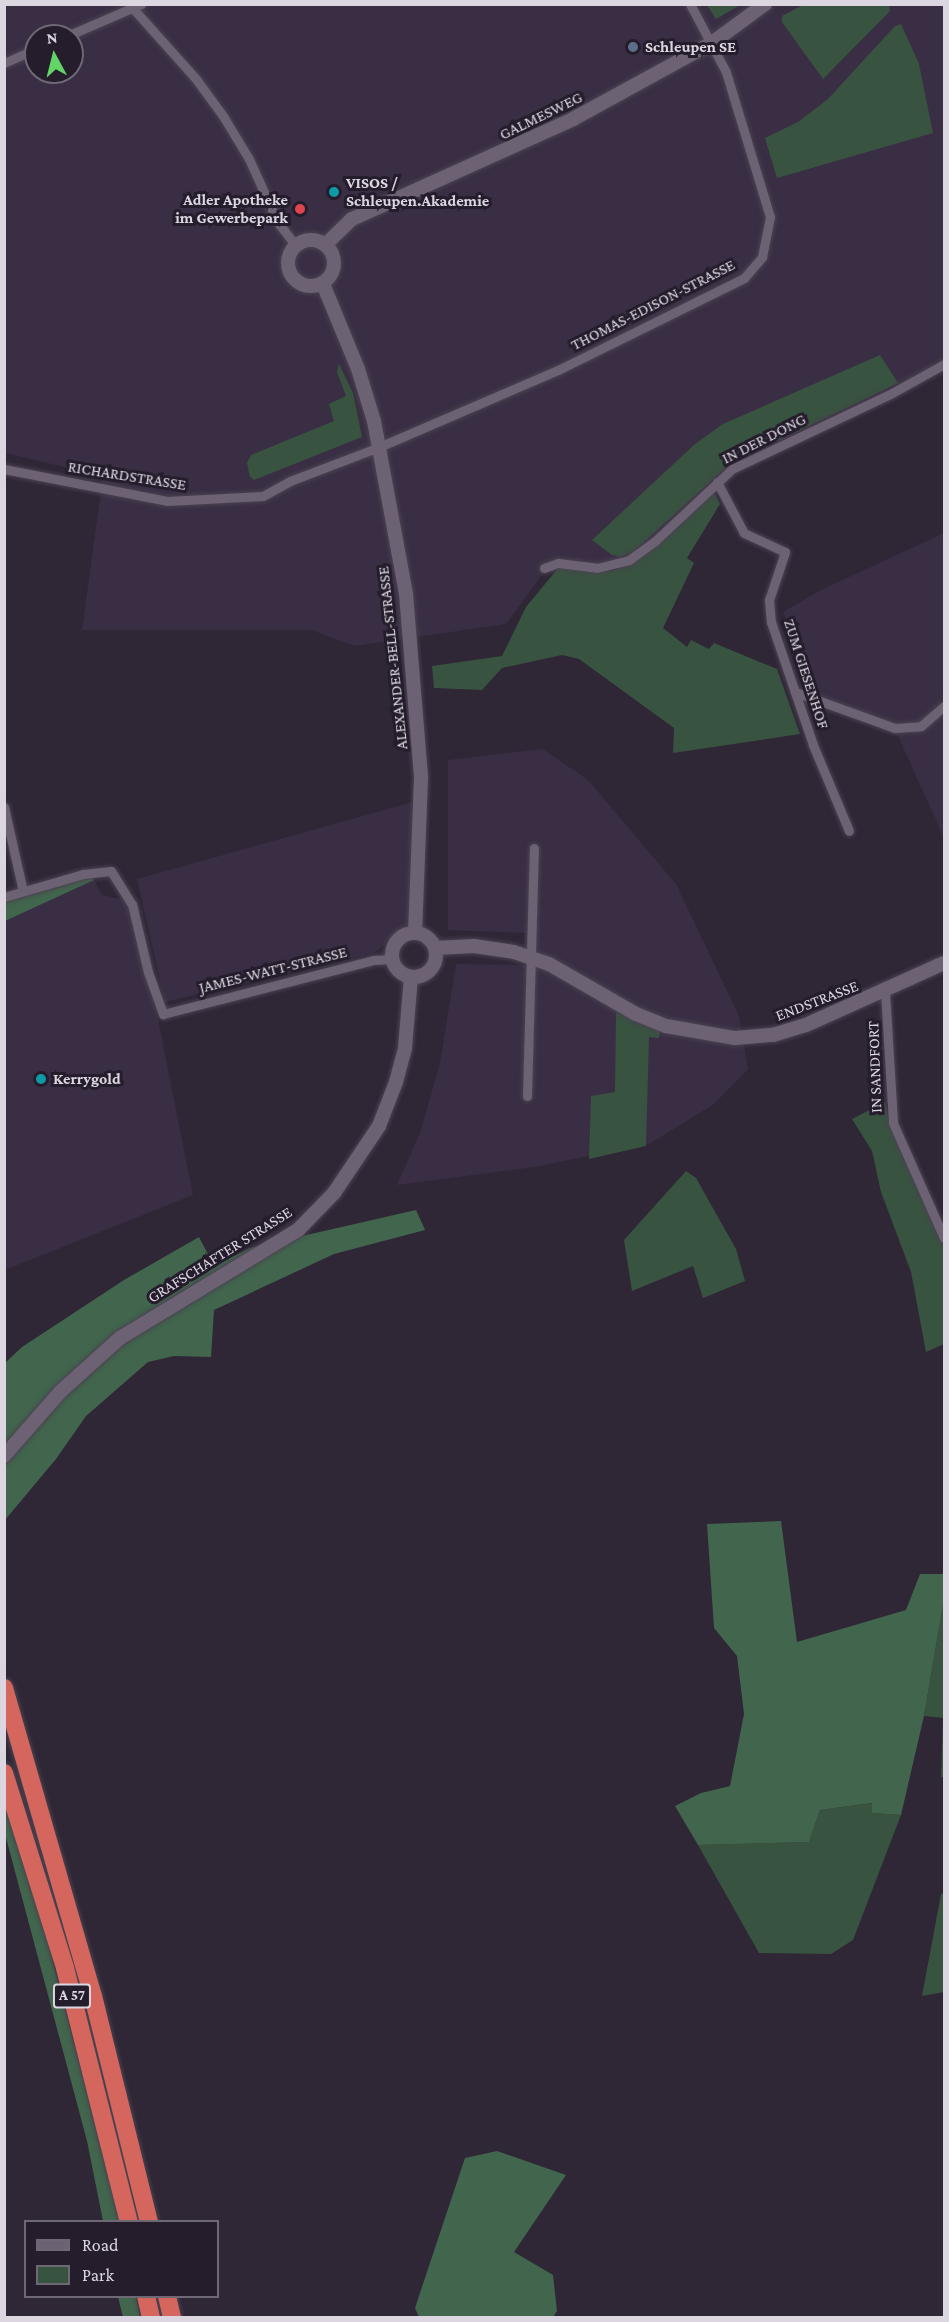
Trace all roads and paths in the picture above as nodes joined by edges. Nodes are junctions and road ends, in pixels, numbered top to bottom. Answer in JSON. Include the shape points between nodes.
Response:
{"nodes":[{"id":1,"x":690,"y":4,"type":"edge"},
{"id":2,"x":765,"y":4,"type":"edge"},
{"id":3,"x":134,"y":6,"type":"edge"},
{"id":4,"x":84,"y":28,"type":"edge"},
{"id":5,"x":712,"y":43,"type":"junction"},
{"id":6,"x":24,"y":54,"type":"edge"},
{"id":7,"x":4,"y":63,"type":"edge"},
{"id":8,"x":326,"y":244,"type":"junction"},
{"id":9,"x":296,"y":246,"type":"junction"},
{"id":10,"x":323,"y":284,"type":"junction"},
{"id":11,"x":945,"y":364,"type":"edge"},
{"id":12,"x":379,"y":447,"type":"junction"},
{"id":13,"x":4,"y":469,"type":"edge"},
{"id":14,"x":717,"y":482,"type":"junction"},
{"id":15,"x":544,"y":568,"type":"dead end"},
{"id":16,"x":795,"y":692,"type":"junction"},
{"id":17,"x":945,"y":706,"type":"edge"},
{"id":18,"x":4,"y":807,"type":"edge"},
{"id":19,"x":849,"y":831,"type":"dead end"},
{"id":20,"x":534,"y":848,"type":"dead end"},
{"id":21,"x":24,"y":891,"type":"junction"},
{"id":22,"x":4,"y":897,"type":"edge"},
{"id":23,"x":415,"y":933,"type":"junction"},
{"id":24,"x":435,"y":948,"type":"junction"},
{"id":25,"x":532,"y":957,"type":"junction"},
{"id":26,"x":392,"y":959,"type":"junction"},
{"id":27,"x":945,"y":963,"type":"edge"},
{"id":28,"x":411,"y":977,"type":"junction"},
{"id":29,"x":885,"y":992,"type":"junction"},
{"id":30,"x":527,"y":1096,"type":"dead end"},
{"id":31,"x":945,"y":1238,"type":"edge"},
{"id":32,"x":4,"y":1456,"type":"edge"},
{"id":33,"x":4,"y":1688,"type":"edge"},
{"id":34,"x":4,"y":1773,"type":"edge"},
{"id":35,"x":128,"y":2220,"type":"edge"},
{"id":36,"x":149,"y":2220,"type":"edge"},
{"id":37,"x":146,"y":2298,"type":"edge"},
{"id":38,"x":167,"y":2298,"type":"edge"},
{"id":39,"x":151,"y":2318,"type":"edge"},
{"id":40,"x":172,"y":2318,"type":"edge"}],
"edges":[{"from":1,"to":5,"type":"street","name":"THOMAS-EDISON-STRASSE"},
{"from":2,"to":5,"type":"street","name":"GALMESWEG"},
{"from":3,"to":4,"type":"street"},
{"from":3,"to":9,"type":"street","via":[[223,116],[249,159],[277,221]]},
{"from":5,"to":8,"type":"street","name":"GALMESWEG","via":[[573,119],[352,219]]},
{"from":5,"to":12,"type":"street","name":"THOMAS-EDISON-STRASSE","via":[[726,72],[770,217],[762,257],[744,278],[558,370]]},
{"from":6,"to":7,"type":"street"},
{"from":8,"to":9,"type":"street","via":[[313,240]]},
{"from":8,"to":10,"type":"street","via":[[335,265]]},
{"from":9,"to":10,"type":"street","via":[[288,259],[291,274],[304,285]]},
{"from":10,"to":12,"type":"street","name":"ALEXANDER-BELL-STRASSE","via":[[358,369]]},
{"from":11,"to":14,"type":"street","name":"IN DER DONG","via":[[758,455]]},
{"from":12,"to":13,"type":"street","name":"RICHARDSTRASSE","via":[[290,481],[263,496],[191,502]]},
{"from":12,"to":23,"type":"street","name":"ALEXANDER-BELL-STRASSE","via":[[406,594],[418,715],[420,789]]},
{"from":14,"to":15,"type":"street","name":"IN DER DONG","via":[[655,541],[629,560],[597,568],[558,563]]},
{"from":14,"to":16,"type":"street","name":"ZUM GIESENHOF","via":[[744,533],[785,552],[769,600],[771,622]]},
{"from":16,"to":17,"type":"street","via":[[895,728],[921,726]]},
{"from":16,"to":19,"type":"street","name":"ZUM GIESENHOF"},
{"from":18,"to":21,"type":"street"},
{"from":20,"to":25,"type":"street"},
{"from":21,"to":22,"type":"street"},
{"from":21,"to":26,"type":"street","name":"JAMES-WATT-STRASSE","via":[[83,874],[111,871],[132,904],[148,972],[163,1014],[373,960]]},
{"from":23,"to":24,"type":"street","via":[[427,937]]},
{"from":23,"to":26,"type":"street","via":[[397,940]]},
{"from":24,"to":25,"type":"street","name":"ENDSTRASSE","via":[[491,947]]},
{"from":24,"to":28,"type":"street","via":[[434,965],[420,976]]},
{"from":25,"to":29,"type":"street","name":"ENDSTRASSE","via":[[646,1018],[702,1034],[735,1038],[797,1028]]},
{"from":25,"to":30,"type":"street"},
{"from":26,"to":28,"type":"street","via":[[399,971]]},
{"from":27,"to":29,"type":"street","name":"ENDSTRASSE"},
{"from":28,"to":32,"type":"street","name":"GRAFSCHAFTER STRASSE","via":[[405,1048],[396,1082],[379,1126],[357,1163],[299,1229],[157,1312],[91,1363]]},
{"from":29,"to":31,"type":"street","name":"IN SANDFORT","via":[[893,1123]]},
{"from":33,"to":36,"type":"highway","number":"A 57","via":[[93,1996]]},
{"from":34,"to":35,"type":"highway","number":"A 57","via":[[64,1968]]},
{"from":37,"to":39,"type":"highway"},
{"from":38,"to":40,"type":"highway"}]}
